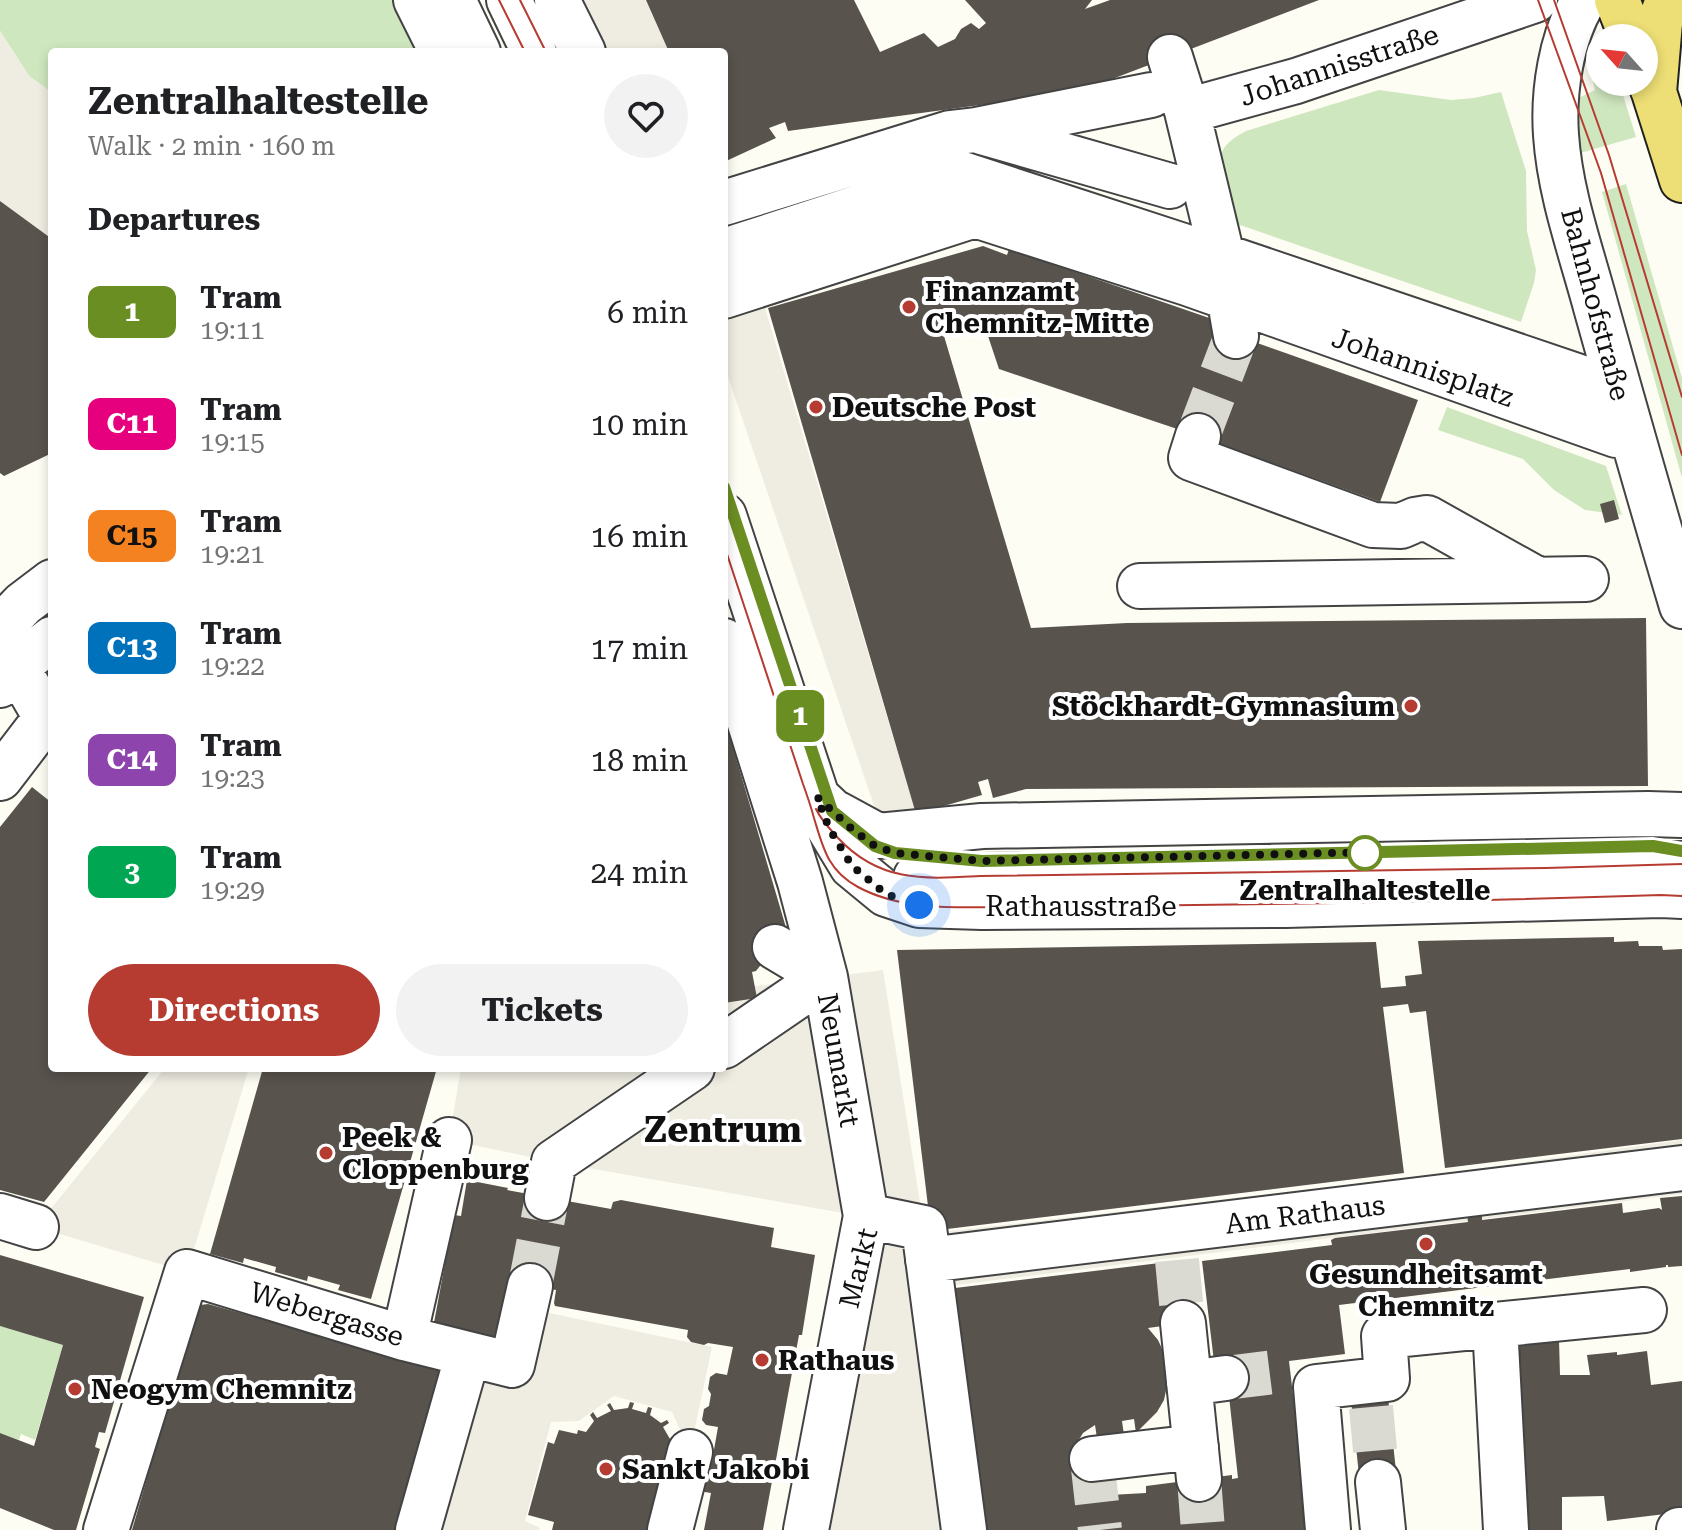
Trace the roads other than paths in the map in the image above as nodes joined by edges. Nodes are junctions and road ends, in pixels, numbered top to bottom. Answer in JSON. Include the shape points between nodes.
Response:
{"nodes":[{"id":1,"x":416,"y":0,"type":"edge"},
{"id":2,"x":453,"y":0,"type":"edge"},
{"id":3,"x":509,"y":0,"type":"edge"},
{"id":4,"x":557,"y":0,"type":"edge"},
{"id":5,"x":1535,"y":0,"type":"edge"},
{"id":6,"x":1584,"y":0,"type":"edge"},
{"id":7,"x":1617,"y":0,"type":"edge"},
{"id":8,"x":1655,"y":20,"type":"edge"},
{"id":9,"x":440,"y":48,"type":"edge"},
{"id":10,"x":476,"y":48,"type":"edge"},
{"id":11,"x":532,"y":48,"type":"edge"},
{"id":12,"x":581,"y":48,"type":"edge"},
{"id":13,"x":1169,"y":88,"type":"junction"},
{"id":14,"x":1655,"y":96,"type":"edge"},
{"id":15,"x":963,"y":132,"type":"junction"},
{"id":16,"x":962,"y":174,"type":"junction"},
{"id":17,"x":1682,"y":180,"type":"edge"},
{"id":18,"x":1170,"y":186,"type":"dead end"},
{"id":19,"x":728,"y":202,"type":"edge"},
{"id":20,"x":975,"y":215,"type":"junction"},
{"id":21,"x":728,"y":250,"type":"edge"},
{"id":22,"x":1222,"y":256,"type":"junction"},
{"id":23,"x":728,"y":295,"type":"edge"},
{"id":24,"x":1234,"y":318,"type":"junction"},
{"id":25,"x":1603,"y":385,"type":"dead end"},
{"id":26,"x":1616,"y":435,"type":"dead end"},
{"id":27,"x":1198,"y":436,"type":"tunnel mouth"},
{"id":28,"x":728,"y":528,"type":"edge"},
{"id":29,"x":1537,"y":579,"type":"junction"},
{"id":30,"x":1586,"y":579,"type":"dead end"},
{"id":31,"x":48,"y":585,"type":"edge"},
{"id":32,"x":1140,"y":586,"type":"dead end"},
{"id":33,"x":1682,"y":606,"type":"edge"},
{"id":34,"x":48,"y":640,"type":"edge"},
{"id":35,"x":728,"y":654,"type":"edge"},
{"id":36,"x":4,"y":655,"type":"edge"},
{"id":37,"x":48,"y":717,"type":"edge"},
{"id":38,"x":48,"y":722,"type":"edge"},
{"id":39,"x":0,"y":778,"type":"edge"},
{"id":40,"x":826,"y":812,"type":"junction"},
{"id":41,"x":1682,"y":815,"type":"edge"},
{"id":42,"x":1682,"y":841,"type":"edge"},
{"id":43,"x":1682,"y":864,"type":"edge"},
{"id":44,"x":1682,"y":896,"type":"edge"},
{"id":45,"x":775,"y":947,"type":"dead end"},
{"id":46,"x":825,"y":977,"type":"junction"},
{"id":47,"x":755,"y":985,"type":"dead end"},
{"id":48,"x":728,"y":1043,"type":"edge"},
{"id":49,"x":687,"y":1072,"type":"edge"},
{"id":50,"x":449,"y":1140,"type":"dead end"},
{"id":51,"x":1682,"y":1168,"type":"edge"},
{"id":52,"x":551,"y":1180,"type":"tunnel mouth"},
{"id":53,"x":866,"y":1216,"type":"junction"},
{"id":54,"x":928,"y":1260,"type":"junction"},
{"id":55,"x":528,"y":1297,"type":"tunnel mouth"},
{"id":56,"x":1644,"y":1310,"type":"dead end"},
{"id":57,"x":1183,"y":1323,"type":"tunnel mouth"},
{"id":58,"x":1495,"y":1325,"type":"junction"},
{"id":59,"x":404,"y":1338,"type":"junction"},
{"id":60,"x":468,"y":1354,"type":"junction"},
{"id":61,"x":690,"y":1452,"type":"dead end"},
{"id":62,"x":1092,"y":1459,"type":"dead end"},
{"id":63,"x":1378,"y":1482,"type":"tunnel mouth"},
{"id":64,"x":682,"y":1527,"type":"edge"},
{"id":65,"x":106,"y":1530,"type":"edge"},
{"id":66,"x":418,"y":1530,"type":"edge"},
{"id":67,"x":806,"y":1530,"type":"edge"},
{"id":68,"x":964,"y":1530,"type":"edge"},
{"id":69,"x":1328,"y":1530,"type":"edge"},
{"id":70,"x":1383,"y":1530,"type":"edge"},
{"id":71,"x":1506,"y":1530,"type":"edge"}],
"edges":[{"from":1,"to":9,"type":"street"},
{"from":2,"to":10,"type":"street"},
{"from":3,"to":11,"type":"street"},
{"from":4,"to":12,"type":"street"},
{"from":5,"to":13,"type":"street","name":"Johannisstraße","via":[[1296,81]]},
{"from":6,"to":33,"type":"street","name":"Bahnhofstraße","via":[[1567,36],[1558,87],[1556,136],[1562,183]]},
{"from":7,"to":8,"type":"main road"},
{"from":13,"to":15,"type":"street"},
{"from":13,"to":22,"type":"street"},
{"from":14,"to":17,"type":"main road"},
{"from":15,"to":16,"type":"street"},
{"from":15,"to":18,"type":"street"},
{"from":15,"to":19,"type":"street"},
{"from":16,"to":20,"type":"street"},
{"from":16,"to":21,"type":"street"},
{"from":16,"to":22,"type":"street","name":"Johannisplatz"},
{"from":20,"to":23,"type":"street"},
{"from":20,"to":24,"type":"street","name":"Johannisplatz"},
{"from":22,"to":24,"type":"street"},
{"from":22,"to":25,"type":"street","name":"Johannisplatz"},
{"from":24,"to":26,"type":"street","name":"Johannisplatz"},
{"from":27,"to":29,"type":"street","via":[[1191,458],[1373,525],[1401,526],[1427,518]]},
{"from":28,"to":40,"type":"street"},
{"from":29,"to":30,"type":"street"},
{"from":29,"to":32,"type":"street"},
{"from":31,"to":36,"type":"street","via":[[23,604]]},
{"from":34,"to":36,"type":"street"},
{"from":35,"to":46,"type":"street"},
{"from":36,"to":37,"type":"street"},
{"from":38,"to":39,"type":"street"},
{"from":40,"to":41,"type":"street","via":[[878,836],[982,826]]},
{"from":40,"to":42,"type":"street","name":"Rathausstraße","via":[[885,850],[982,861],[1647,847]]},
{"from":40,"to":43,"type":"street","name":"Rathausstraße","via":[[858,856],[896,875],[931,878]]},
{"from":40,"to":44,"type":"street","name":"Rathausstraße","via":[[852,866],[886,894],[919,905],[1286,905]]},
{"from":45,"to":46,"type":"street"},
{"from":46,"to":47,"type":"street"},
{"from":46,"to":48,"type":"street","name":"Neumarkt"},
{"from":46,"to":53,"type":"street","name":"Neumarkt"},
{"from":49,"to":52,"type":"street"},
{"from":50,"to":59,"type":"street"},
{"from":51,"to":54,"type":"street","name":"Am Rathaus","via":[[1175,1245]]},
{"from":53,"to":54,"type":"street","name":"Markt","via":[[924,1228]]},
{"from":53,"to":67,"type":"street","name":"Markt"},
{"from":54,"to":68,"type":"street","name":"Markt"},
{"from":55,"to":60,"type":"street","name":"Webergasse","via":[[512,1365]]},
{"from":56,"to":58,"type":"street"},
{"from":57,"to":62,"type":"street","via":[[1208,1380],[1198,1463]]},
{"from":58,"to":69,"type":"street","via":[[1384,1336],[1387,1379],[1316,1387]]},
{"from":58,"to":71,"type":"street"},
{"from":59,"to":60,"type":"street","name":"Webergasse"},
{"from":59,"to":65,"type":"street","name":"Webergasse","via":[[187,1272]]},
{"from":60,"to":66,"type":"street"},
{"from":61,"to":64,"type":"street"},
{"from":63,"to":70,"type":"street"}]}
